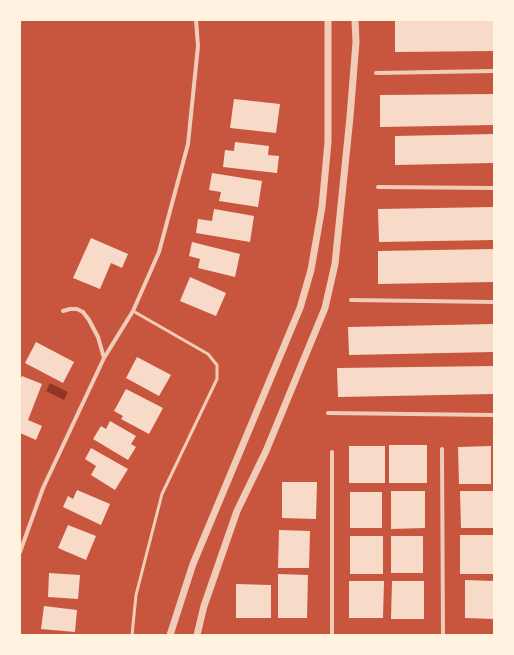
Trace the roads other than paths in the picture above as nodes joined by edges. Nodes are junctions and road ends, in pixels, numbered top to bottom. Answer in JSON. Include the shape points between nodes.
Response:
{"nodes":[{"id":1,"x":196,"y":20,"type":"edge"},
{"id":2,"x":328,"y":20,"type":"edge"},
{"id":3,"x":355,"y":20,"type":"edge"},
{"id":4,"x":494,"y":71,"type":"edge"},
{"id":5,"x":376,"y":73,"type":"dead end"},
{"id":6,"x":378,"y":186,"type":"dead end"},
{"id":7,"x":494,"y":188,"type":"edge"},
{"id":8,"x":351,"y":300,"type":"dead end"},
{"id":9,"x":494,"y":302,"type":"edge"},
{"id":10,"x":63,"y":311,"type":"dead end"},
{"id":11,"x":134,"y":311,"type":"junction"},
{"id":12,"x":104,"y":358,"type":"junction"},
{"id":13,"x":328,"y":413,"type":"dead end"},
{"id":14,"x":494,"y":415,"type":"edge"},
{"id":15,"x":442,"y":448,"type":"dead end"},
{"id":16,"x":332,"y":452,"type":"dead end"},
{"id":17,"x":20,"y":552,"type":"edge"},
{"id":18,"x":132,"y":635,"type":"edge"},
{"id":19,"x":170,"y":635,"type":"edge"},
{"id":20,"x":197,"y":635,"type":"edge"},
{"id":21,"x":332,"y":635,"type":"edge"},
{"id":22,"x":443,"y":635,"type":"edge"}],
"edges":[{"from":1,"to":11,"type":"street","via":[[198,46],[188,144],[159,252]]},
{"from":2,"to":19,"type":"street","via":[[328,142],[322,207],[311,270],[300,308],[193,564]]},
{"from":3,"to":20,"type":"street","via":[[356,42],[350,117],[334,264],[324,308],[266,451],[238,511],[204,606]]},
{"from":4,"to":5,"type":"street"},
{"from":6,"to":7,"type":"street"},
{"from":8,"to":9,"type":"street"},
{"from":10,"to":12,"type":"street","via":[[78,309],[83,312],[98,337]]},
{"from":11,"to":12,"type":"street"},
{"from":11,"to":18,"type":"lane","via":[[208,354],[217,365],[217,379],[162,494],[136,595]]},
{"from":12,"to":17,"type":"street","via":[[43,488]]},
{"from":13,"to":14,"type":"street"},
{"from":15,"to":22,"type":"street"},
{"from":16,"to":21,"type":"street"}]}
